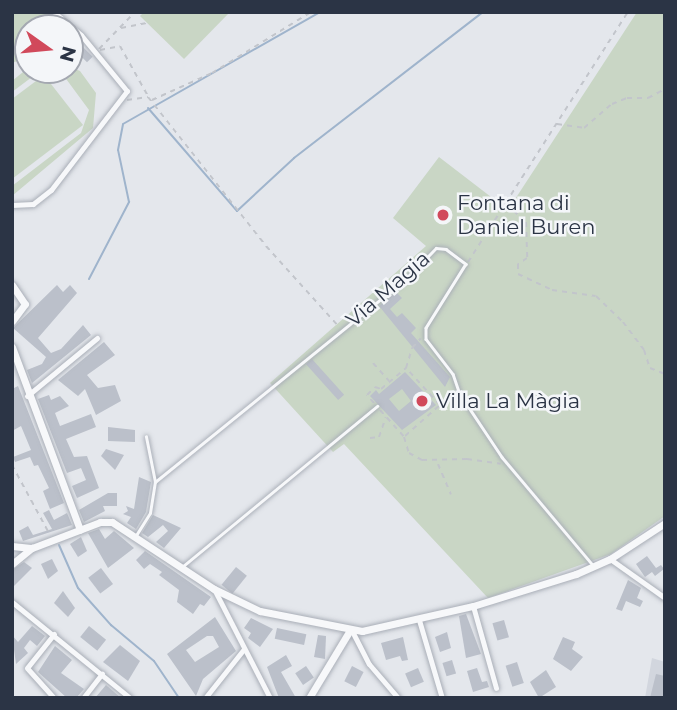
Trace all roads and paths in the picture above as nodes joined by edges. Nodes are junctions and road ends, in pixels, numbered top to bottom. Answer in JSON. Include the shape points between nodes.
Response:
{"nodes":[{"id":1,"x":54,"y":12,"type":"edge"},
{"id":2,"x":135,"y":12,"type":"edge"},
{"id":3,"x":311,"y":12,"type":"edge"},
{"id":4,"x":628,"y":12,"type":"edge"},
{"id":5,"x":147,"y":23,"type":"dead end"},
{"id":6,"x":119,"y":28,"type":"junction"},
{"id":7,"x":96,"y":52,"type":"junction"},
{"id":8,"x":665,"y":89,"type":"edge"},
{"id":9,"x":148,"y":97,"type":"junction"},
{"id":10,"x":121,"y":103,"type":"junction"},
{"id":11,"x":556,"y":123,"type":"junction"},
{"id":12,"x":505,"y":203,"type":"junction"},
{"id":13,"x":12,"y":205,"type":"edge"},
{"id":14,"x":466,"y":264,"type":"junction"},
{"id":15,"x":12,"y":285,"type":"edge"},
{"id":16,"x":12,"y":321,"type":"edge"},
{"id":17,"x":342,"y":330,"type":"junction"},
{"id":18,"x":426,"y":333,"type":"junction"},
{"id":19,"x":97,"y":338,"type":"dead end"},
{"id":20,"x":12,"y":347,"type":"edge"},
{"id":21,"x":373,"y":363,"type":"dead end"},
{"id":22,"x":406,"y":368,"type":"junction"},
{"id":23,"x":665,"y":374,"type":"edge"},
{"id":24,"x":389,"y":382,"type":"junction"},
{"id":25,"x":27,"y":396,"type":"junction"},
{"id":26,"x":377,"y":406,"type":"junction"},
{"id":27,"x":386,"y":416,"type":"junction"},
{"id":28,"x":145,"y":437,"type":"dead end"},
{"id":29,"x":404,"y":437,"type":"junction"},
{"id":30,"x":370,"y":438,"type":"dead end"},
{"id":31,"x":438,"y":463,"type":"junction"},
{"id":32,"x":12,"y":465,"type":"edge"},
{"id":33,"x":509,"y":466,"type":"junction"},
{"id":34,"x":155,"y":482,"type":"junction"},
{"id":35,"x":451,"y":494,"type":"dead end"},
{"id":36,"x":665,"y":523,"type":"edge"},
{"id":37,"x":80,"y":530,"type":"junction"},
{"id":38,"x":135,"y":537,"type":"junction"},
{"id":39,"x":53,"y":541,"type":"junction"},
{"id":40,"x":12,"y":546,"type":"edge"},
{"id":41,"x":32,"y":548,"type":"junction"},
{"id":42,"x":610,"y":559,"type":"junction"},
{"id":43,"x":12,"y":564,"type":"edge"},
{"id":44,"x":181,"y":567,"type":"junction"},
{"id":45,"x":595,"y":567,"type":"junction"},
{"id":46,"x":214,"y":589,"type":"junction"},
{"id":47,"x":665,"y":598,"type":"edge"},
{"id":48,"x":12,"y":602,"type":"edge"},
{"id":49,"x":473,"y":606,"type":"junction"},
{"id":50,"x":419,"y":620,"type":"junction"},
{"id":51,"x":351,"y":630,"type":"junction"},
{"id":52,"x":54,"y":634,"type":"junction"},
{"id":53,"x":243,"y":650,"type":"junction"},
{"id":54,"x":102,"y":674,"type":"junction"},
{"id":55,"x":496,"y":688,"type":"dead end"},
{"id":56,"x":54,"y":698,"type":"edge"},
{"id":57,"x":83,"y":698,"type":"edge"},
{"id":58,"x":130,"y":698,"type":"edge"},
{"id":59,"x":205,"y":698,"type":"edge"},
{"id":60,"x":270,"y":698,"type":"edge"},
{"id":61,"x":309,"y":698,"type":"edge"},
{"id":62,"x":398,"y":698,"type":"edge"},
{"id":63,"x":442,"y":698,"type":"edge"}],
"edges":[{"from":1,"to":7,"type":"street"},
{"from":2,"to":6,"type":"path"},
{"from":3,"to":9,"type":"path","via":[[212,73],[158,99]]},
{"from":4,"to":11,"type":"path"},
{"from":5,"to":6,"type":"path"},
{"from":6,"to":7,"type":"path"},
{"from":7,"to":9,"type":"path","via":[[120,46]]},
{"from":7,"to":10,"type":"street","via":[[127,91]]},
{"from":8,"to":11,"type":"path","via":[[648,98],[611,104],[584,128]]},
{"from":9,"to":10,"type":"path"},
{"from":9,"to":17,"type":"path","via":[[266,246]]},
{"from":10,"to":13,"type":"street","via":[[51,190],[33,204]]},
{"from":11,"to":12,"type":"path"},
{"from":12,"to":14,"type":"path"},
{"from":12,"to":23,"type":"path","via":[[526,222],[527,258],[518,264],[518,274],[552,290],[596,296],[623,322],[650,368]]},
{"from":14,"to":17,"type":"lane","name":"Via Magia","via":[[446,249],[436,248]]},
{"from":14,"to":18,"type":"lane","name":"Via Magia"},
{"from":15,"to":16,"type":"street","via":[[25,304]]},
{"from":17,"to":34,"type":"lane","name":"Via Magia"},
{"from":18,"to":22,"type":"path","via":[[411,348]]},
{"from":18,"to":33,"type":"lane"},
{"from":19,"to":25,"type":"street"},
{"from":20,"to":25,"type":"street"},
{"from":21,"to":24,"type":"path"},
{"from":22,"to":24,"type":"path"},
{"from":22,"to":29,"type":"path","via":[[440,405]]},
{"from":24,"to":26,"type":"path","via":[[367,395]]},
{"from":25,"to":37,"type":"street"},
{"from":26,"to":27,"type":"path"},
{"from":26,"to":44,"type":"lane"},
{"from":27,"to":29,"type":"path"},
{"from":27,"to":30,"type":"path","via":[[379,437]]},
{"from":28,"to":34,"type":"lane"},
{"from":29,"to":31,"type":"path","via":[[410,453]]},
{"from":31,"to":33,"type":"path","via":[[467,459]]},
{"from":31,"to":35,"type":"path"},
{"from":32,"to":39,"type":"path"},
{"from":33,"to":45,"type":"lane"},
{"from":34,"to":38,"type":"lane","via":[[150,513]]},
{"from":36,"to":42,"type":"street"},
{"from":37,"to":38,"type":"street","via":[[112,522]]},
{"from":37,"to":39,"type":"street"},
{"from":38,"to":44,"type":"street"},
{"from":39,"to":41,"type":"street"},
{"from":40,"to":41,"type":"street"},
{"from":41,"to":43,"type":"street"},
{"from":42,"to":45,"type":"street"},
{"from":42,"to":47,"type":"street"},
{"from":44,"to":46,"type":"street"},
{"from":45,"to":49,"type":"street"},
{"from":46,"to":51,"type":"street","via":[[276,617]]},
{"from":46,"to":53,"type":"street"},
{"from":48,"to":52,"type":"street"},
{"from":49,"to":50,"type":"street"},
{"from":49,"to":55,"type":"street"},
{"from":50,"to":51,"type":"street"},
{"from":50,"to":63,"type":"street"},
{"from":51,"to":61,"type":"street"},
{"from":51,"to":62,"type":"street","via":[[369,664]]},
{"from":52,"to":54,"type":"street"},
{"from":52,"to":56,"type":"street","via":[[27,668]]},
{"from":53,"to":59,"type":"street"},
{"from":53,"to":60,"type":"street"},
{"from":54,"to":57,"type":"street"},
{"from":54,"to":58,"type":"street"}]}
